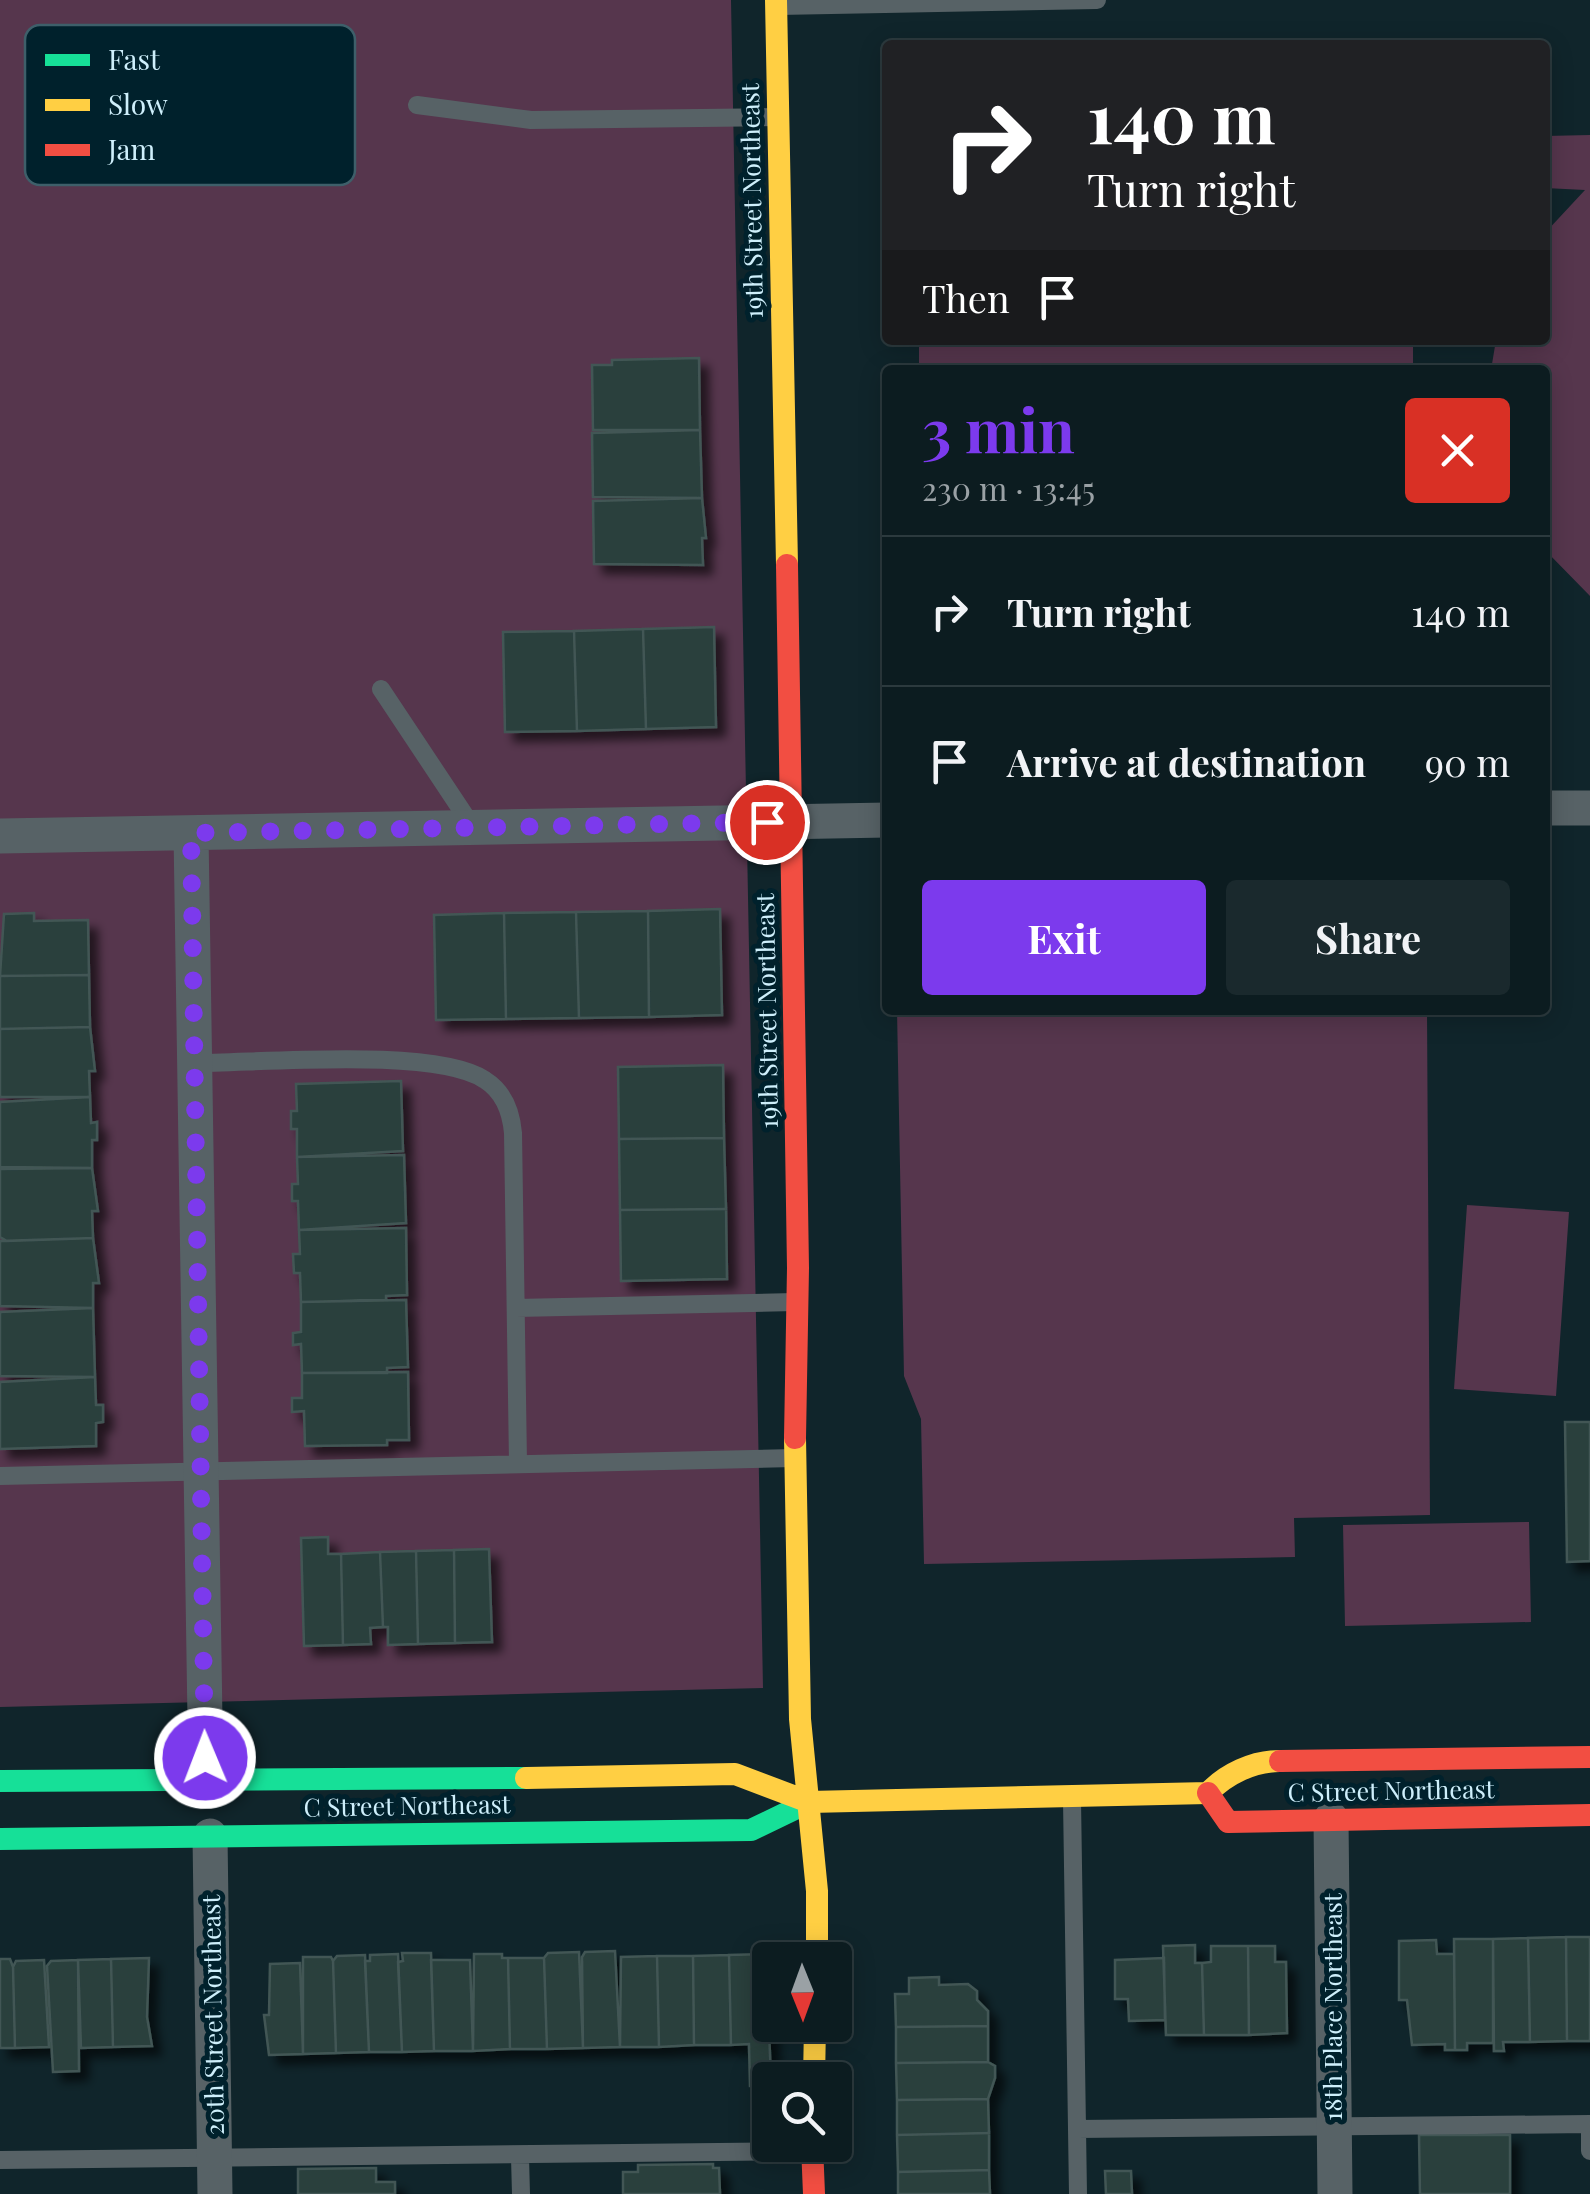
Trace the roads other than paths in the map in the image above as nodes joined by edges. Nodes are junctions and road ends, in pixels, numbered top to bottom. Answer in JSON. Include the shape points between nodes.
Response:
{"nodes":[{"id":1,"x":1097,"y":0,"type":"edge"},
{"id":2,"x":776,"y":3,"type":"edge"},
{"id":3,"x":416,"y":105,"type":"dead end"},
{"id":4,"x":778,"y":116,"type":"junction"},
{"id":5,"x":381,"y":689,"type":"dead end"},
{"id":6,"x":1550,"y":808,"type":"edge"},
{"id":7,"x":1590,"y":808,"type":"edge"},
{"id":8,"x":882,"y":820,"type":"edge"},
{"id":9,"x":792,"y":822,"type":"junction"},
{"id":10,"x":472,"y":826,"type":"junction"},
{"id":11,"x":191,"y":833,"type":"junction"},
{"id":12,"x":0,"y":836,"type":"edge"},
{"id":13,"x":194,"y":1063,"type":"junction"},
{"id":14,"x":797,"y":1302,"type":"junction"},
{"id":15,"x":516,"y":1308,"type":"junction"},
{"id":16,"x":794,"y":1458,"type":"junction"},
{"id":17,"x":518,"y":1463,"type":"junction"},
{"id":18,"x":202,"y":1470,"type":"junction"},
{"id":19,"x":0,"y":1476,"type":"edge"},
{"id":20,"x":1590,"y":1757,"type":"edge"},
{"id":21,"x":0,"y":1781,"type":"edge"},
{"id":22,"x":206,"y":1783,"type":"junction"},
{"id":23,"x":1208,"y":1793,"type":"junction"},
{"id":24,"x":1072,"y":1796,"type":"junction"},
{"id":25,"x":809,"y":1802,"type":"junction"},
{"id":26,"x":1590,"y":1814,"type":"edge"},
{"id":27,"x":1332,"y":1819,"type":"junction"},
{"id":28,"x":210,"y":1836,"type":"junction"},
{"id":29,"x":0,"y":1839,"type":"edge"},
{"id":30,"x":817,"y":1942,"type":"edge"},
{"id":31,"x":1590,"y":2124,"type":"edge"},
{"id":32,"x":1334,"y":2128,"type":"junction"},
{"id":33,"x":1076,"y":2129,"type":"junction"},
{"id":34,"x":752,"y":2150,"type":"edge"},
{"id":35,"x":1590,"y":2151,"type":"edge"},
{"id":36,"x":214,"y":2156,"type":"junction"},
{"id":37,"x":520,"y":2157,"type":"junction"},
{"id":38,"x":0,"y":2160,"type":"edge"},
{"id":39,"x":813,"y":2162,"type":"edge"},
{"id":40,"x":215,"y":2194,"type":"edge"},
{"id":41,"x":520,"y":2194,"type":"edge"},
{"id":42,"x":814,"y":2194,"type":"edge"},
{"id":43,"x":1078,"y":2194,"type":"edge"},
{"id":44,"x":1335,"y":2194,"type":"edge"}],
"edges":[{"from":1,"to":2,"type":"lane"},
{"from":2,"to":4,"type":"main road","name":"19th Street Northeast"},
{"from":3,"to":4,"type":"lane","via":[[532,120]]},
{"from":4,"to":9,"type":"main road","name":"19th Street Northeast"},
{"from":5,"to":10,"type":"lane"},
{"from":6,"to":7,"type":"street"},
{"from":8,"to":9,"type":"street"},
{"from":9,"to":10,"type":"street"},
{"from":9,"to":14,"type":"main road","name":"19th Street Northeast"},
{"from":10,"to":11,"type":"street"},
{"from":11,"to":12,"type":"street"},
{"from":11,"to":13,"type":"street"},
{"from":13,"to":15,"type":"lane","via":[[422,1060],[489,1082],[511,1118]]},
{"from":13,"to":18,"type":"street"},
{"from":14,"to":15,"type":"lane"},
{"from":14,"to":16,"type":"main road","name":"19th Street Northeast"},
{"from":15,"to":17,"type":"lane"},
{"from":16,"to":17,"type":"lane"},
{"from":16,"to":25,"type":"main road","name":"19th Street Northeast","via":[[800,1718]]},
{"from":17,"to":18,"type":"lane"},
{"from":18,"to":19,"type":"lane"},
{"from":18,"to":22,"type":"street"},
{"from":20,"to":23,"type":"main road","name":"C Street Northeast","via":[[1267,1762],[1222,1778]]},
{"from":21,"to":22,"type":"main road","name":"C Street Northeast"},
{"from":22,"to":25,"type":"main road","name":"C Street Northeast","via":[[735,1774]]},
{"from":23,"to":24,"type":"main road","name":"C Street Northeast"},
{"from":23,"to":27,"type":"main road","name":"C Street Northeast","via":[[1228,1822]]},
{"from":24,"to":25,"type":"main road","name":"C Street Northeast"},
{"from":24,"to":33,"type":"lane"},
{"from":25,"to":28,"type":"main road","name":"C Street Northeast","via":[[750,1830]]},
{"from":25,"to":30,"type":"main road","name":"19th Street Northeast"},
{"from":26,"to":27,"type":"main road","name":"C Street Northeast"},
{"from":27,"to":32,"type":"street","name":"18th Place Northeast"},
{"from":28,"to":29,"type":"main road","name":"C Street Northeast"},
{"from":28,"to":36,"type":"street","name":"20th Street Northeast"},
{"from":31,"to":32,"type":"lane"},
{"from":31,"to":35,"type":"lane"},
{"from":32,"to":33,"type":"lane"},
{"from":32,"to":44,"type":"street","name":"18th Place Northeast"},
{"from":33,"to":43,"type":"lane"},
{"from":34,"to":37,"type":"lane"},
{"from":36,"to":37,"type":"lane"},
{"from":36,"to":38,"type":"lane"},
{"from":36,"to":40,"type":"street","name":"20th Street Northeast"},
{"from":37,"to":41,"type":"lane"},
{"from":39,"to":42,"type":"main road"}]}
